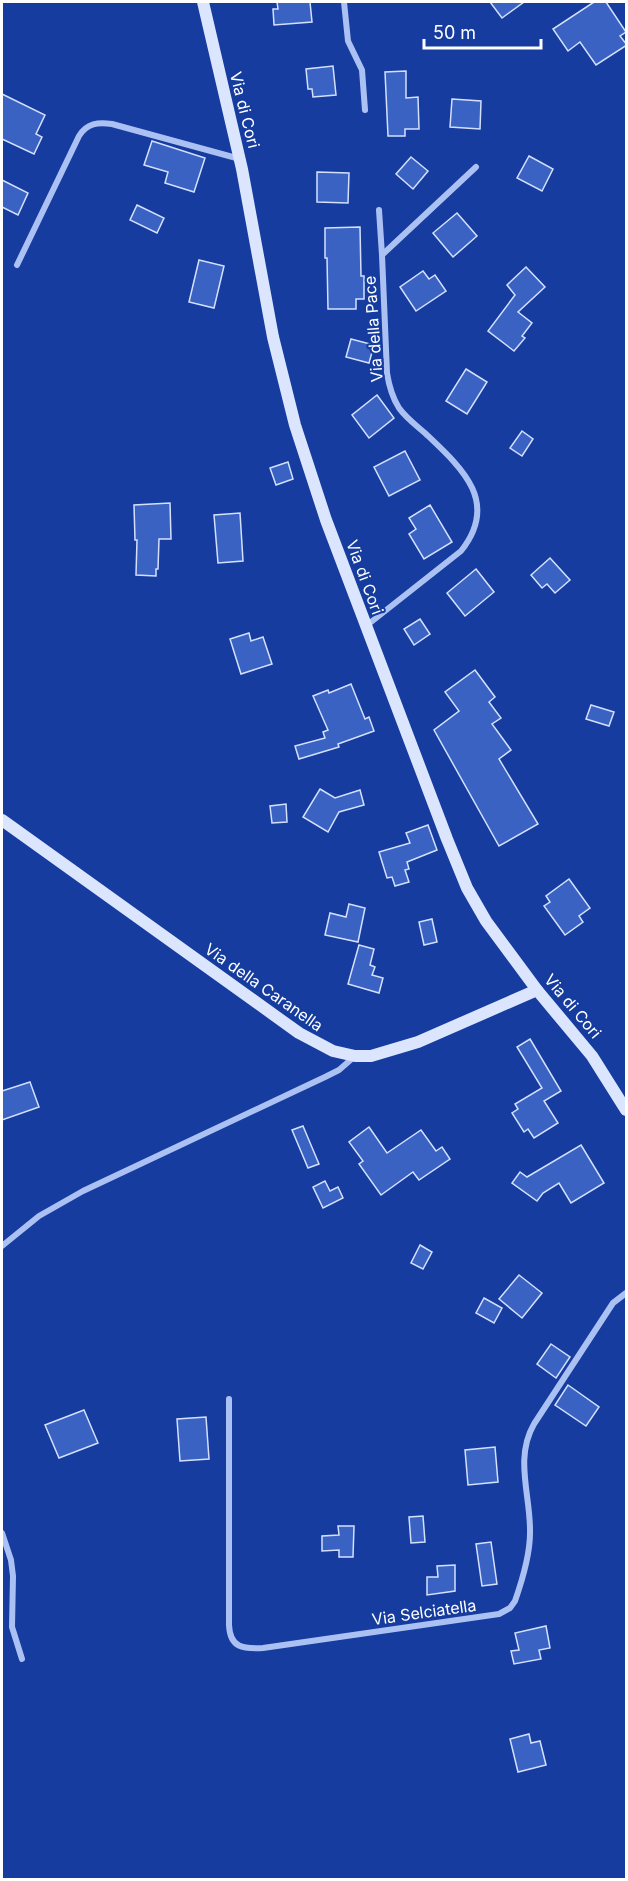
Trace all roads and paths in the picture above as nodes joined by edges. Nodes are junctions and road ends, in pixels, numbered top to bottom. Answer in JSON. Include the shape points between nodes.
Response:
{"nodes":[{"id":1,"x":203,"y":2,"type":"edge"},
{"id":2,"x":344,"y":2,"type":"edge"},
{"id":3,"x":365,"y":110,"type":"dead end"},
{"id":4,"x":240,"y":159,"type":"junction"},
{"id":5,"x":476,"y":168,"type":"dead end"},
{"id":6,"x":379,"y":210,"type":"dead end"},
{"id":7,"x":382,"y":255,"type":"junction"},
{"id":8,"x":17,"y":265,"type":"dead end"},
{"id":9,"x":366,"y":626,"type":"junction"},
{"id":10,"x":2,"y":820,"type":"edge"},
{"id":11,"x":537,"y":990,"type":"junction"},
{"id":12,"x":355,"y":1056,"type":"junction"},
{"id":13,"x":627,"y":1110,"type":"edge"},
{"id":14,"x":2,"y":1246,"type":"edge"},
{"id":15,"x":627,"y":1293,"type":"edge"},
{"id":16,"x":229,"y":1399,"type":"dead end"},
{"id":17,"x":2,"y":1533,"type":"edge"},
{"id":18,"x":22,"y":1659,"type":"dead end"}],
"edges":[{"from":1,"to":4,"type":"main road","name":"Via di Cori"},
{"from":2,"to":3,"type":"street","via":[[348,41],[362,70]]},
{"from":4,"to":8,"type":"street","via":[[112,124],[93,124],[79,136]]},
{"from":4,"to":9,"type":"main road","name":"Via di Cori","via":[[292,417]]},
{"from":5,"to":7,"type":"street","name":"Via della Pace"},
{"from":6,"to":7,"type":"street"},
{"from":7,"to":9,"type":"street","name":"Via della Pace","via":[[387,373],[392,395],[405,415],[467,477],[478,510],[472,533],[461,551]]},
{"from":9,"to":11,"type":"main road","name":"Via di Cori","via":[[467,888],[493,932]]},
{"from":10,"to":12,"type":"main road","name":"Via della Caranella","via":[[299,1033],[326,1048]]},
{"from":11,"to":12,"type":"main road","name":"Via della Caranella","via":[[396,1050]]},
{"from":11,"to":13,"type":"main road","name":"Via di Cori","via":[[592,1056]]},
{"from":12,"to":14,"type":"street","via":[[325,1077],[83,1191],[39,1216]]},
{"from":15,"to":16,"type":"street","name":"Via Selciatella","via":[[613,1303],[528,1437],[524,1461],[530,1541],[515,1601],[499,1614],[263,1648],[235,1644],[229,1624]]},
{"from":17,"to":18,"type":"street","via":[[13,1576],[12,1627]]}]}
